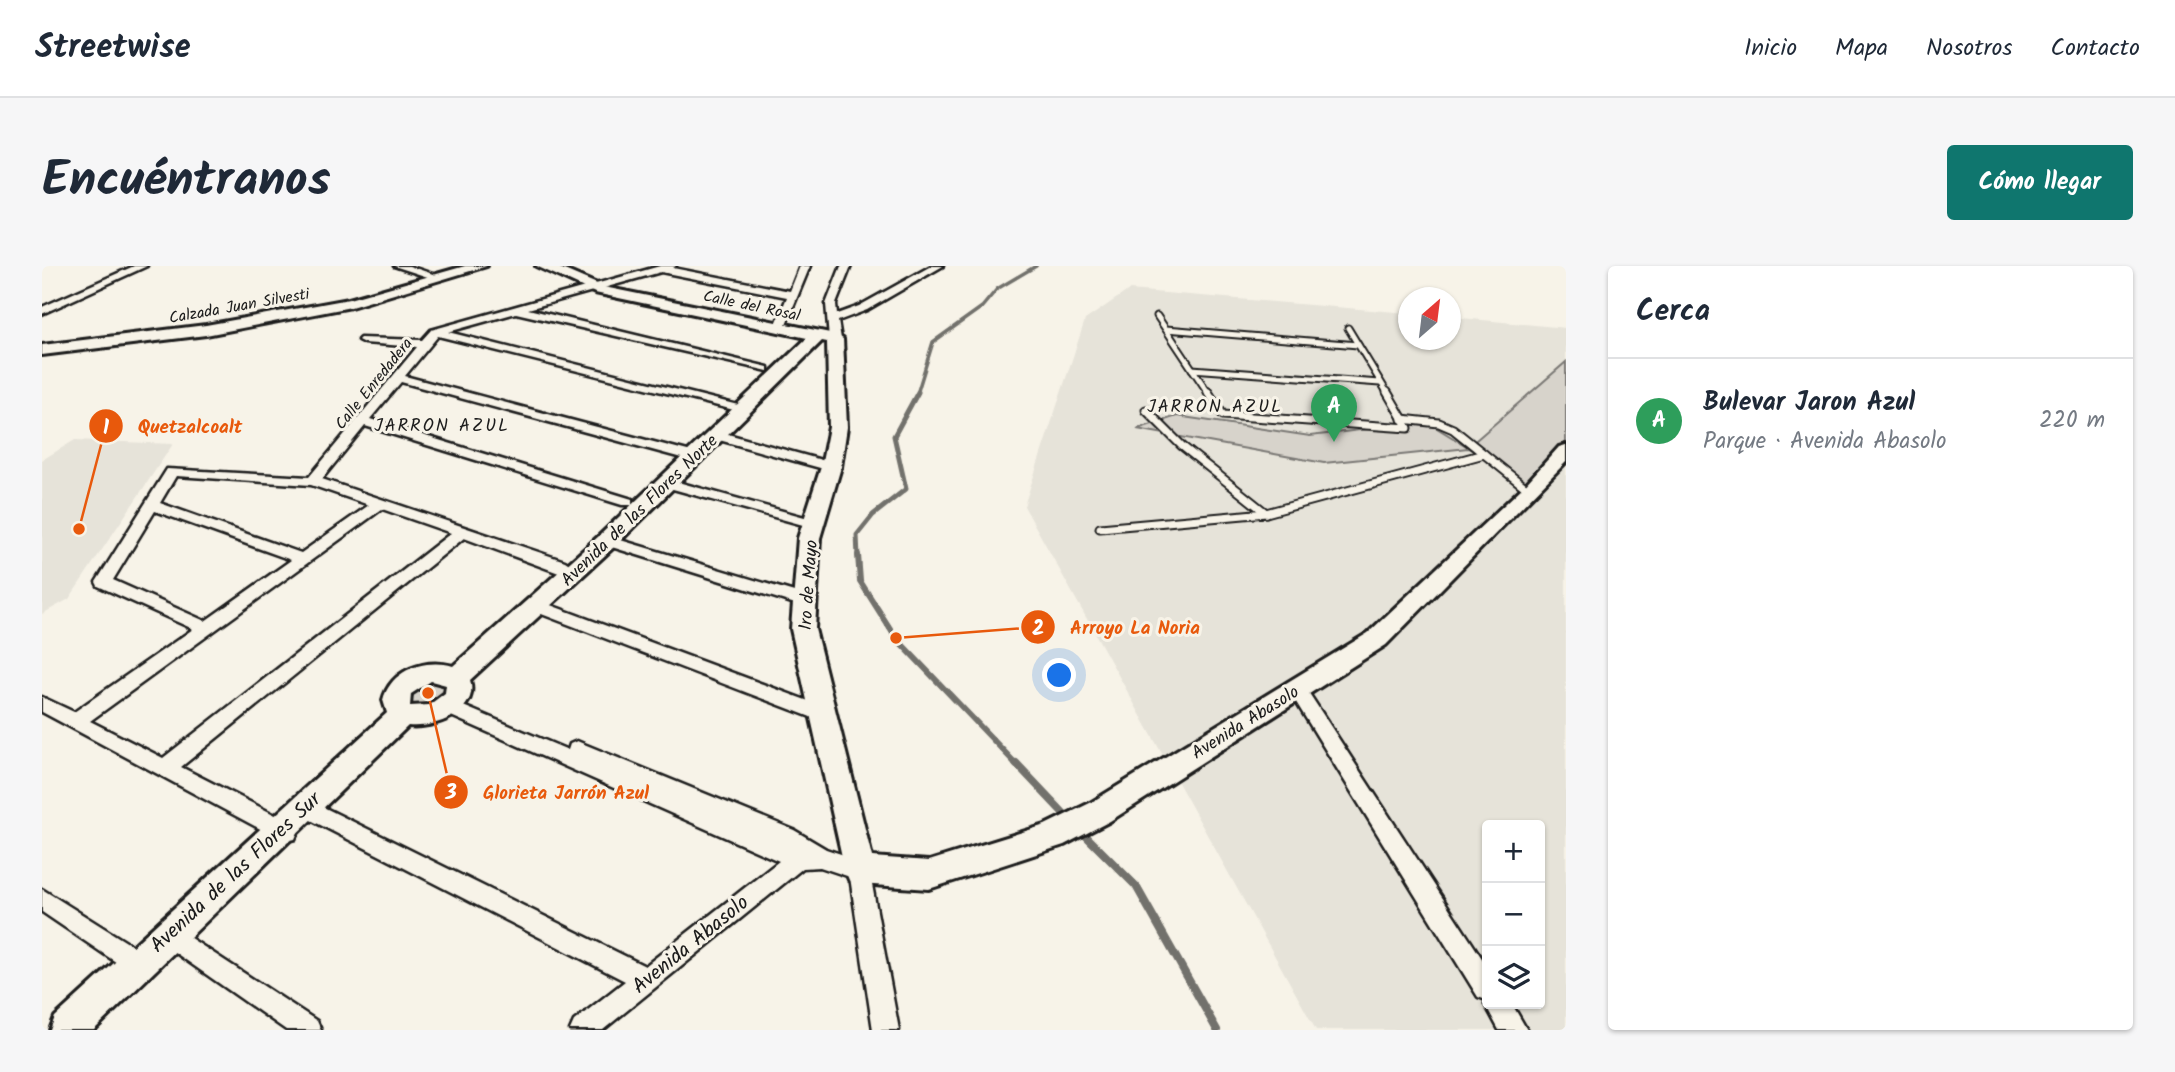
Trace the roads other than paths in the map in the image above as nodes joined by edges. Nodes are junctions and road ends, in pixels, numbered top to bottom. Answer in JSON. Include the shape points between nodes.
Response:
{"nodes":[{"id":1,"x":142,"y":266,"type":"edge"},
{"id":2,"x":399,"y":266,"type":"edge"},
{"id":3,"x":480,"y":266,"type":"edge"},
{"id":4,"x":543,"y":266,"type":"edge"},
{"id":5,"x":805,"y":266,"type":"edge"},
{"id":6,"x":846,"y":266,"type":"edge"},
{"id":7,"x":939,"y":266,"type":"edge"},
{"id":8,"x":667,"y":268,"type":"edge"},
{"id":9,"x":437,"y":277,"type":"junction"},
{"id":10,"x":594,"y":287,"type":"junction"},
{"id":11,"x":793,"y":295,"type":"junction"},
{"id":12,"x":514,"y":309,"type":"junction"},
{"id":13,"x":42,"y":311,"type":"edge"},
{"id":14,"x":1157,"y":316,"type":"dead end"},
{"id":15,"x":1348,"y":328,"type":"dead end"},
{"id":16,"x":779,"y":329,"type":"junction"},
{"id":17,"x":1166,"y":330,"type":"junction"},
{"id":18,"x":435,"y":332,"type":"junction"},
{"id":19,"x":822,"y":332,"type":"junction"},
{"id":20,"x":364,"y":340,"type":"dead end"},
{"id":21,"x":425,"y":344,"type":"junction"},
{"id":22,"x":1358,"y":345,"type":"junction"},
{"id":23,"x":42,"y":350,"type":"edge"},
{"id":24,"x":764,"y":369,"type":"junction"},
{"id":25,"x":1192,"y":369,"type":"junction"},
{"id":26,"x":397,"y":377,"type":"junction"},
{"id":27,"x":1381,"y":383,"type":"junction"},
{"id":28,"x":733,"y":408,"type":"junction"},
{"id":29,"x":1146,"y":410,"type":"dead end"},
{"id":30,"x":1402,"y":419,"type":"junction"},
{"id":31,"x":363,"y":421,"type":"junction"},
{"id":32,"x":717,"y":435,"type":"junction"},
{"id":33,"x":1566,"y":451,"type":"edge"},
{"id":34,"x":686,"y":454,"type":"junction"},
{"id":35,"x":1484,"y":454,"type":"junction"},
{"id":36,"x":831,"y":467,"type":"junction"},
{"id":37,"x":313,"y":481,"type":"junction"},
{"id":38,"x":667,"y":483,"type":"junction"},
{"id":39,"x":1530,"y":491,"type":"junction"},
{"id":40,"x":627,"y":502,"type":"junction"},
{"id":41,"x":150,"y":504,"type":"junction"},
{"id":42,"x":380,"y":504,"type":"junction"},
{"id":43,"x":1266,"y":513,"type":"junction"},
{"id":44,"x":814,"y":524,"type":"junction"},
{"id":45,"x":1100,"y":528,"type":"dead end"},
{"id":46,"x":460,"y":533,"type":"junction"},
{"id":47,"x":607,"y":541,"type":"junction"},
{"id":48,"x":304,"y":559,"type":"junction"},
{"id":49,"x":566,"y":568,"type":"junction"},
{"id":50,"x":805,"y":601,"type":"junction"},
{"id":51,"x":537,"y":606,"type":"junction"},
{"id":52,"x":208,"y":629,"type":"junction"},
{"id":53,"x":451,"y":689,"type":"junction"},
{"id":54,"x":1297,"y":689,"type":"junction"},
{"id":55,"x":42,"y":704,"type":"edge"},
{"id":56,"x":823,"y":714,"type":"junction"},
{"id":57,"x":407,"y":716,"type":"junction"},
{"id":58,"x":76,"y":721,"type":"junction"},
{"id":59,"x":165,"y":768,"type":"junction"},
{"id":60,"x":297,"y":820,"type":"junction"},
{"id":61,"x":809,"y":858,"type":"junction"},
{"id":62,"x":860,"y":870,"type":"junction"},
{"id":63,"x":42,"y":899,"type":"edge"},
{"id":64,"x":178,"y":941,"type":"junction"},
{"id":65,"x":138,"y":964,"type":"junction"},
{"id":66,"x":646,"y":979,"type":"junction"},
{"id":67,"x":1482,"y":980,"type":"edge"},
{"id":68,"x":1500,"y":1009,"type":"edge"},
{"id":69,"x":68,"y":1030,"type":"edge"},
{"id":70,"x":84,"y":1030,"type":"edge"},
{"id":71,"x":308,"y":1030,"type":"edge"},
{"id":72,"x":583,"y":1030,"type":"edge"},
{"id":73,"x":886,"y":1030,"type":"edge"},
{"id":74,"x":1514,"y":1030,"type":"edge"}],
"edges":[{"from":1,"to":13,"type":"street"},
{"from":2,"to":9,"type":"street"},
{"from":3,"to":9,"type":"street","name":"Calzada Juan Silvesti"},
{"from":4,"to":10,"type":"street","name":"Calle del Rosal"},
{"from":5,"to":11,"type":"street"},
{"from":6,"to":19,"type":"street"},
{"from":7,"to":19,"type":"street"},
{"from":8,"to":10,"type":"street","name":"Calle Enredadera"},
{"from":8,"to":11,"type":"street"},
{"from":9,"to":23,"type":"street","name":"Calzada Juan Silvesti","via":[[351,303],[219,327]]},
{"from":10,"to":12,"type":"street","name":"Calle Enredadera"},
{"from":10,"to":16,"type":"street","name":"Calle del Rosal"},
{"from":11,"to":16,"type":"street"},
{"from":12,"to":18,"type":"street","name":"Calle Enredadera"},
{"from":12,"to":24,"type":"street"},
{"from":14,"to":17,"type":"lane"},
{"from":15,"to":22,"type":"lane"},
{"from":16,"to":19,"type":"street","name":"Calle del Rosal"},
{"from":17,"to":22,"type":"lane"},
{"from":17,"to":25,"type":"lane"},
{"from":18,"to":21,"type":"street","name":"Calle Enredadera"},
{"from":18,"to":28,"type":"street"},
{"from":19,"to":24,"type":"street","name":"Avenida de las Flores Norte"},
{"from":19,"to":28,"type":"street","name":"Avenida de las Flores Norte"},
{"from":19,"to":36,"type":"street","name":"1ro de Mayo","via":[[838,427]]},
{"from":20,"to":21,"type":"street"},
{"from":21,"to":26,"type":"street","name":"Calle Enredadera"},
{"from":22,"to":27,"type":"lane"},
{"from":24,"to":28,"type":"street","name":"Avenida de las Flores Norte"},
{"from":25,"to":27,"type":"lane"},
{"from":25,"to":30,"type":"lane","via":[[1223,415],[1408,428]]},
{"from":26,"to":31,"type":"street","name":"Calle Enredadera"},
{"from":26,"to":34,"type":"street"},
{"from":27,"to":30,"type":"lane"},
{"from":28,"to":32,"type":"street","name":"Avenida de las Flores Norte"},
{"from":28,"to":34,"type":"street","name":"Avenida de las Flores Norte"},
{"from":29,"to":43,"type":"lane","via":[[1182,446]]},
{"from":30,"to":35,"type":"lane","via":[[1447,425]]},
{"from":31,"to":37,"type":"street","name":"Calle Enredadera"},
{"from":31,"to":40,"type":"street"},
{"from":32,"to":34,"type":"street","name":"Avenida de las Flores Norte"},
{"from":32,"to":36,"type":"street"},
{"from":33,"to":39,"type":"street","name":"Avenida Abasolo"},
{"from":34,"to":38,"type":"street","name":"Avenida de las Flores Norte"},
{"from":34,"to":40,"type":"street","name":"Avenida de las Flores Norte"},
{"from":35,"to":39,"type":"lane"},
{"from":35,"to":43,"type":"lane"},
{"from":36,"to":44,"type":"street","name":"1ro de Mayo"},
{"from":37,"to":41,"type":"street","via":[[172,472]]},
{"from":37,"to":42,"type":"street"},
{"from":38,"to":44,"type":"street"},
{"from":38,"to":47,"type":"street","name":"Avenida de las Flores Norte"},
{"from":39,"to":54,"type":"street","name":"Avenida Abasolo","via":[[1377,639]]},
{"from":40,"to":49,"type":"street","name":"Avenida de las Flores Norte"},
{"from":41,"to":48,"type":"street"},
{"from":41,"to":52,"type":"street","via":[[103,582]]},
{"from":42,"to":46,"type":"street"},
{"from":42,"to":48,"type":"street"},
{"from":43,"to":45,"type":"lane"},
{"from":44,"to":50,"type":"street","name":"1ro de Mayo"},
{"from":46,"to":49,"type":"street"},
{"from":46,"to":59,"type":"street"},
{"from":47,"to":49,"type":"street","name":"Avenida de las Flores Norte"},
{"from":47,"to":50,"type":"street"},
{"from":48,"to":52,"type":"street"},
{"from":49,"to":51,"type":"street","name":"Avenida de las Flores Norte"},
{"from":49,"to":53,"type":"street","name":"Avenida de las Flores Norte"},
{"from":50,"to":56,"type":"street","name":"1ro de Mayo","via":[[803,629]]},
{"from":51,"to":53,"type":"street","name":"Avenida de las Flores Norte"},
{"from":51,"to":56,"type":"street"},
{"from":52,"to":58,"type":"street"},
{"from":53,"to":57,"type":"street","via":[[431,716]]},
{"from":53,"to":57,"type":"street","via":[[419,675],[401,687],[395,702]]},
{"from":53,"to":61,"type":"street","via":[[628,778]]},
{"from":54,"to":62,"type":"street","name":"Avenida Abasolo","via":[[1100,812],[1053,836],[929,876]]},
{"from":54,"to":67,"type":"street"},
{"from":55,"to":58,"type":"street"},
{"from":56,"to":62,"type":"street","name":"1ro de Mayo"},
{"from":57,"to":60,"type":"street","name":"Avenida de las Flores Sur"},
{"from":58,"to":59,"type":"street"},
{"from":59,"to":60,"type":"street"},
{"from":60,"to":64,"type":"street","name":"Avenida de las Flores Sur"},
{"from":60,"to":65,"type":"street","name":"Avenida de las Flores Sur"},
{"from":60,"to":66,"type":"street"},
{"from":61,"to":62,"type":"street"},
{"from":61,"to":66,"type":"street","name":"Avenida Abasolo"},
{"from":62,"to":73,"type":"street"},
{"from":63,"to":65,"type":"street"},
{"from":64,"to":70,"type":"street","name":"Avenida de las Flores Sur"},
{"from":64,"to":71,"type":"street"},
{"from":65,"to":69,"type":"street","name":"Avenida de las Flores Sur"},
{"from":66,"to":72,"type":"street","name":"Avenida Abasolo"},
{"from":68,"to":74,"type":"street"}]}
